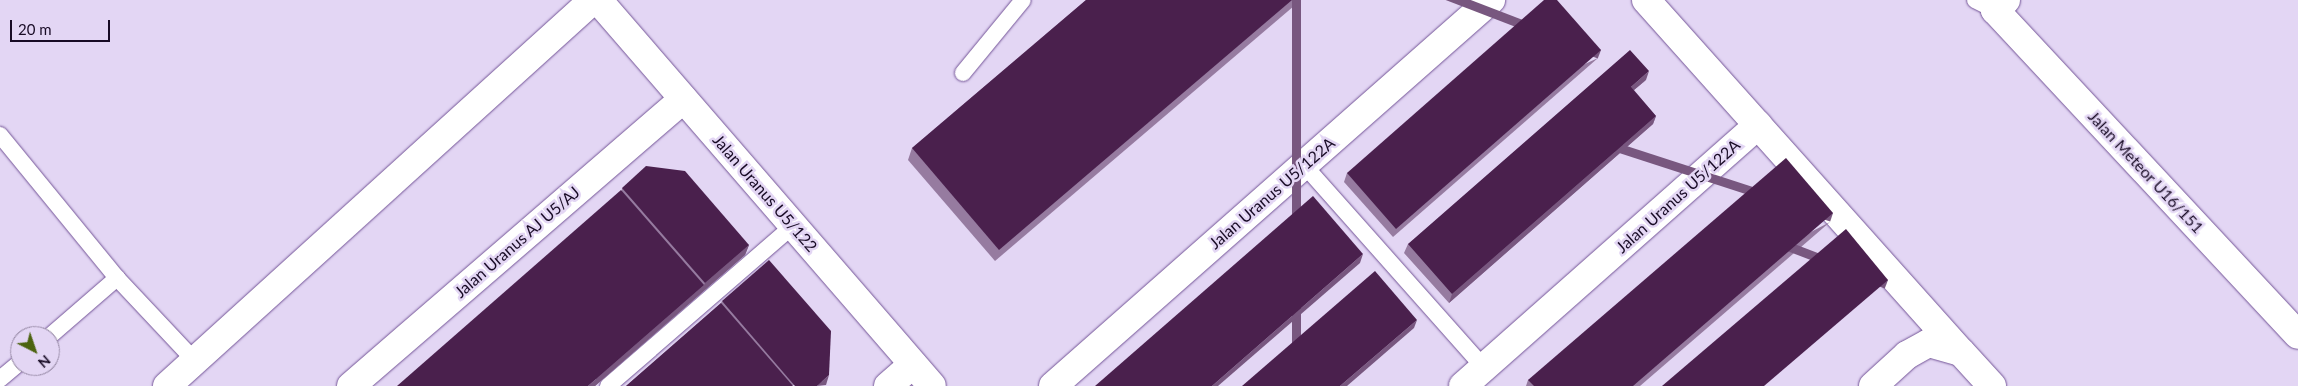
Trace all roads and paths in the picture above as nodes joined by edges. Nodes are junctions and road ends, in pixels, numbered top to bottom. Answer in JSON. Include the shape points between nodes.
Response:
{"nodes":[{"id":1,"x":593,"y":0,"type":"edge"},
{"id":2,"x":598,"y":0,"type":"edge"},
{"id":3,"x":1023,"y":0,"type":"edge"},
{"id":4,"x":1491,"y":0,"type":"edge"},
{"id":5,"x":1646,"y":0,"type":"edge"},
{"id":6,"x":1992,"y":3,"type":"edge"},
{"id":7,"x":963,"y":73,"type":"dead end"},
{"id":8,"x":683,"y":99,"type":"junction"},
{"id":9,"x":1758,"y":125,"type":"junction"},
{"id":10,"x":0,"y":136,"type":"edge"},
{"id":11,"x":1304,"y":165,"type":"junction"},
{"id":12,"x":793,"y":226,"type":"junction"},
{"id":13,"x":117,"y":278,"type":"junction"},
{"id":14,"x":60,"y":327,"type":"edge"},
{"id":15,"x":2298,"y":335,"type":"edge"},
{"id":16,"x":1961,"y":352,"type":"junction"},
{"id":17,"x":196,"y":362,"type":"junction"},
{"id":18,"x":912,"y":364,"type":"junction"},
{"id":19,"x":10,"y":370,"type":"edge"},
{"id":20,"x":1479,"y":378,"type":"edge"},
{"id":21,"x":0,"y":379,"type":"edge"},
{"id":22,"x":167,"y":386,"type":"edge"},
{"id":23,"x":352,"y":386,"type":"edge"},
{"id":24,"x":608,"y":386,"type":"edge"},
{"id":25,"x":888,"y":386,"type":"edge"},
{"id":26,"x":932,"y":386,"type":"edge"},
{"id":27,"x":1053,"y":386,"type":"edge"},
{"id":28,"x":1873,"y":386,"type":"edge"},
{"id":29,"x":1992,"y":386,"type":"edge"}],
"edges":[{"from":1,"to":17,"type":"street"},
{"from":2,"to":8,"type":"street","name":"Jalan Uranus U5/122"},
{"from":3,"to":7,"type":"lane"},
{"from":4,"to":11,"type":"street","name":"Jalan Uranus U5/122A"},
{"from":5,"to":9,"type":"street"},
{"from":6,"to":15,"type":"street","name":"Jalan Meteor U16/151"},
{"from":8,"to":12,"type":"street","name":"Jalan Uranus U5/122"},
{"from":8,"to":23,"type":"street","name":"Jalan Uranus AJ U5/AJ"},
{"from":9,"to":16,"type":"street"},
{"from":9,"to":20,"type":"street","name":"Jalan Uranus U5/122A"},
{"from":10,"to":13,"type":"lane"},
{"from":11,"to":20,"type":"lane"},
{"from":11,"to":27,"type":"street","name":"Jalan Uranus U5/122A"},
{"from":12,"to":18,"type":"street","name":"Jalan Uranus U5/122"},
{"from":12,"to":24,"type":"lane"},
{"from":13,"to":14,"type":"lane"},
{"from":13,"to":17,"type":"lane"},
{"from":16,"to":28,"type":"street","via":[[1930,343],[1907,356]]},
{"from":16,"to":29,"type":"street"},
{"from":17,"to":22,"type":"street"},
{"from":18,"to":25,"type":"street"},
{"from":18,"to":26,"type":"street","name":"Jalan Uranus U5/122"},
{"from":19,"to":21,"type":"lane"}]}
